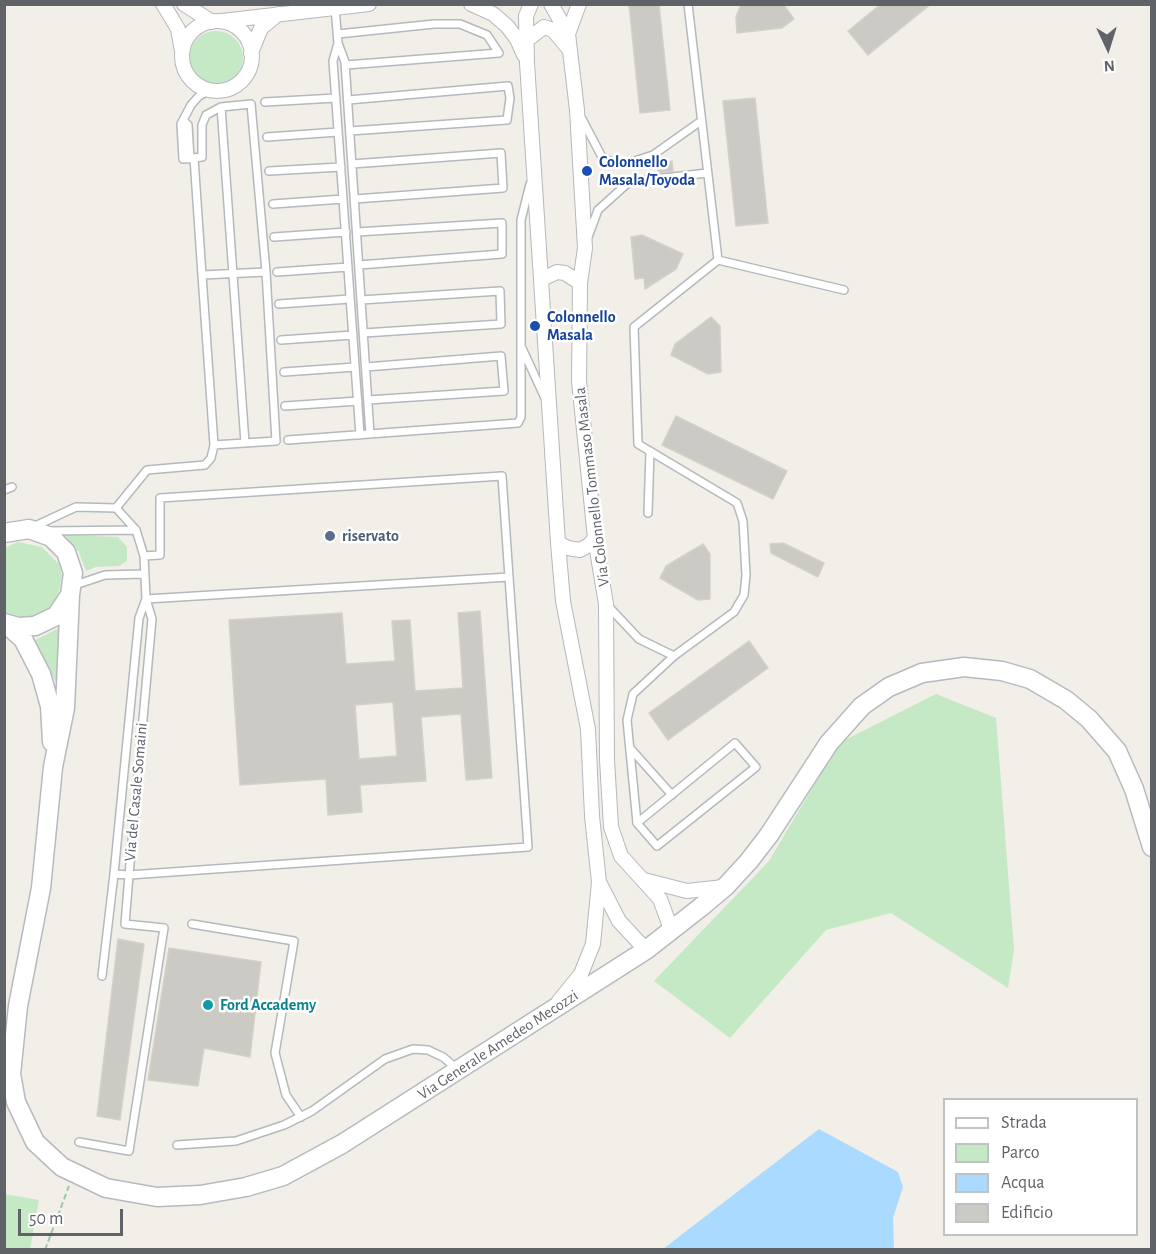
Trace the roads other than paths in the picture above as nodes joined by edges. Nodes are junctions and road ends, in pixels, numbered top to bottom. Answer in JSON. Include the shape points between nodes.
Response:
{"nodes":[{"id":1,"x":163,"y":4,"type":"edge"},
{"id":2,"x":184,"y":4,"type":"edge"},
{"id":3,"x":369,"y":4,"type":"edge"},
{"id":4,"x":471,"y":4,"type":"edge"},
{"id":5,"x":531,"y":4,"type":"edge"},
{"id":6,"x":551,"y":4,"type":"edge"},
{"id":7,"x":579,"y":4,"type":"edge"},
{"id":8,"x":688,"y":4,"type":"edge"},
{"id":9,"x":335,"y":8,"type":"junction"},
{"id":10,"x":279,"y":13,"type":"junction"},
{"id":11,"x":215,"y":22,"type":"junction"},
{"id":12,"x":338,"y":34,"type":"junction"},
{"id":13,"x":568,"y":34,"type":"junction"},
{"id":14,"x":527,"y":40,"type":"junction"},
{"id":15,"x":338,"y":43,"type":"junction"},
{"id":16,"x":569,"y":50,"type":"junction"},
{"id":17,"x":182,"y":52,"type":"junction"},
{"id":18,"x":251,"y":53,"type":"junction"},
{"id":19,"x":527,"y":63,"type":"junction"},
{"id":20,"x":345,"y":65,"type":"junction"},
{"id":21,"x":210,"y":90,"type":"junction"},
{"id":22,"x":336,"y":98,"type":"junction"},
{"id":23,"x":348,"y":100,"type":"junction"},
{"id":24,"x":265,"y":102,"type":"dead end"},
{"id":25,"x":221,"y":107,"type":"junction"},
{"id":26,"x":577,"y":110,"type":"junction"},
{"id":27,"x":701,"y":121,"type":"junction"},
{"id":28,"x":350,"y":131,"type":"junction"},
{"id":29,"x":338,"y":132,"type":"junction"},
{"id":30,"x":267,"y":137,"type":"dead end"},
{"id":31,"x":192,"y":158,"type":"junction"},
{"id":32,"x":352,"y":164,"type":"junction"},
{"id":33,"x":341,"y":167,"type":"junction"},
{"id":34,"x":269,"y":171,"type":"dead end"},
{"id":35,"x":533,"y":173,"type":"junction"},
{"id":36,"x":706,"y":173,"type":"junction"},
{"id":37,"x":343,"y":199,"type":"junction"},
{"id":38,"x":354,"y":199,"type":"junction"},
{"id":39,"x":273,"y":204,"type":"dead end"},
{"id":40,"x":346,"y":232,"type":"junction"},
{"id":41,"x":357,"y":232,"type":"junction"},
{"id":42,"x":274,"y":237,"type":"dead end"},
{"id":43,"x":585,"y":248,"type":"junction"},
{"id":44,"x":718,"y":260,"type":"junction"},
{"id":45,"x":359,"y":265,"type":"junction"},
{"id":46,"x":348,"y":267,"type":"junction"},
{"id":47,"x":266,"y":272,"type":"junction"},
{"id":48,"x":277,"y":272,"type":"dead end"},
{"id":49,"x":233,"y":274,"type":"junction"},
{"id":50,"x":202,"y":275,"type":"junction"},
{"id":51,"x":543,"y":279,"type":"junction"},
{"id":52,"x":580,"y":283,"type":"junction"},
{"id":53,"x":844,"y":290,"type":"dead end"},
{"id":54,"x":350,"y":299,"type":"junction"},
{"id":55,"x":361,"y":300,"type":"junction"},
{"id":56,"x":279,"y":304,"type":"dead end"},
{"id":57,"x":363,"y":333,"type":"junction"},
{"id":58,"x":353,"y":335,"type":"junction"},
{"id":59,"x":281,"y":340,"type":"dead end"},
{"id":60,"x":521,"y":346,"type":"junction"},
{"id":61,"x":355,"y":367,"type":"junction"},
{"id":62,"x":366,"y":367,"type":"junction"},
{"id":63,"x":284,"y":372,"type":"dead end"},
{"id":64,"x":368,"y":400,"type":"junction"},
{"id":65,"x":358,"y":401,"type":"junction"},
{"id":66,"x":285,"y":406,"type":"dead end"},
{"id":67,"x":548,"y":406,"type":"junction"},
{"id":68,"x":370,"y":434,"type":"junction"},
{"id":69,"x":360,"y":435,"type":"junction"},
{"id":70,"x":288,"y":440,"type":"dead end"},
{"id":71,"x":246,"y":443,"type":"junction"},
{"id":72,"x":214,"y":445,"type":"junction"},
{"id":73,"x":650,"y":451,"type":"junction"},
{"id":74,"x":12,"y":487,"type":"dead end"},
{"id":75,"x":4,"y":490,"type":"edge"},
{"id":76,"x":116,"y":508,"type":"junction"},
{"id":77,"x":648,"y":513,"type":"dead end"},
{"id":78,"x":136,"y":530,"type":"junction"},
{"id":79,"x":36,"y":531,"type":"junction"},
{"id":80,"x":4,"y":533,"type":"edge"},
{"id":81,"x":595,"y":538,"type":"junction"},
{"id":82,"x":558,"y":543,"type":"junction"},
{"id":83,"x":144,"y":556,"type":"junction"},
{"id":84,"x":144,"y":574,"type":"junction"},
{"id":85,"x":509,"y":577,"type":"junction"},
{"id":86,"x":71,"y":590,"type":"junction"},
{"id":87,"x":146,"y":599,"type":"junction"},
{"id":88,"x":606,"y":604,"type":"junction"},
{"id":89,"x":4,"y":623,"type":"edge"},
{"id":90,"x":674,"y":656,"type":"junction"},
{"id":91,"x":630,"y":748,"type":"junction"},
{"id":92,"x":53,"y":767,"type":"junction"},
{"id":93,"x":672,"y":795,"type":"junction"},
{"id":94,"x":637,"y":824,"type":"junction"},
{"id":95,"x":1152,"y":847,"type":"edge"},
{"id":96,"x":114,"y":874,"type":"junction"},
{"id":97,"x":129,"y":875,"type":"junction"},
{"id":98,"x":642,"y":879,"type":"junction"},
{"id":99,"x":599,"y":882,"type":"junction"},
{"id":100,"x":726,"y":886,"type":"junction"},
{"id":101,"x":192,"y":924,"type":"dead end"},
{"id":102,"x":671,"y":929,"type":"junction"},
{"id":103,"x":646,"y":950,"type":"junction"},
{"id":104,"x":102,"y":976,"type":"dead end"},
{"id":105,"x":553,"y":1009,"type":"junction"},
{"id":106,"x":458,"y":1070,"type":"junction"},
{"id":107,"x":301,"y":1117,"type":"junction"},
{"id":108,"x":79,"y":1142,"type":"dead end"},
{"id":109,"x":177,"y":1145,"type":"dead end"}],
"edges":[{"from":1,"to":17,"type":"street","via":[[178,29]]},
{"from":2,"to":11,"type":"street"},
{"from":3,"to":9,"type":"street"},
{"from":4,"to":19,"type":"street","via":[[507,26]]},
{"from":5,"to":14,"type":"street","name":"Via Colonnello Tommaso Masala","via":[[526,16]]},
{"from":6,"to":13,"type":"street","name":"Via Colonnello Tommaso Masala"},
{"from":7,"to":13,"type":"street"},
{"from":8,"to":27,"type":"lane"},
{"from":9,"to":10,"type":"street"},
{"from":9,"to":12,"type":"lane"},
{"from":10,"to":11,"type":"street"},
{"from":10,"to":18,"type":"street","via":[[261,28]]},
{"from":11,"to":17,"type":"street","via":[[201,25],[191,33]]},
{"from":11,"to":18,"type":"street","via":[[236,27]]},
{"from":12,"to":15,"type":"lane"},
{"from":12,"to":20,"type":"lane","via":[[460,24],[487,35],[499,53]]},
{"from":13,"to":16,"type":"street","name":"Via Colonnello Tommaso Masala"},
{"from":14,"to":16,"type":"street","via":[[544,27],[559,35]]},
{"from":14,"to":19,"type":"street","name":"Via Colonnello Tommaso Masala"},
{"from":15,"to":20,"type":"lane"},
{"from":15,"to":22,"type":"lane","via":[[333,61]]},
{"from":16,"to":26,"type":"street","name":"Via Colonnello Tommaso Masala"},
{"from":17,"to":21,"type":"street","via":[[188,76]]},
{"from":18,"to":21,"type":"street","via":[[243,80],[228,89]]},
{"from":19,"to":35,"type":"street","name":"Via Colonnello Tommaso Masala"},
{"from":20,"to":23,"type":"lane"},
{"from":21,"to":31,"type":"lane","via":[[190,105],[181,124]]},
{"from":22,"to":24,"type":"lane"},
{"from":22,"to":29,"type":"lane"},
{"from":23,"to":28,"type":"lane"},
{"from":23,"to":28,"type":"lane","via":[[508,86],[510,98],[507,120]]},
{"from":25,"to":31,"type":"lane","via":[[203,120]]},
{"from":25,"to":47,"type":"lane","via":[[251,104]]},
{"from":25,"to":49,"type":"lane"},
{"from":26,"to":27,"type":"lane","via":[[602,157],[616,164],[635,163],[653,155]]},
{"from":26,"to":43,"type":"street","name":"Via Colonnello Tommaso Masala"},
{"from":27,"to":36,"type":"lane"},
{"from":28,"to":32,"type":"lane"},
{"from":29,"to":30,"type":"lane"},
{"from":29,"to":33,"type":"lane"},
{"from":31,"to":50,"type":"lane"},
{"from":32,"to":38,"type":"lane"},
{"from":32,"to":38,"type":"lane","via":[[501,153],[503,188]]},
{"from":33,"to":34,"type":"lane"},
{"from":33,"to":37,"type":"lane"},
{"from":35,"to":51,"type":"street","name":"Via Colonnello Tommaso Masala"},
{"from":35,"to":60,"type":"lane","via":[[521,220]]},
{"from":36,"to":43,"type":"lane","via":[[628,182],[598,210]]},
{"from":36,"to":44,"type":"lane"},
{"from":37,"to":39,"type":"lane"},
{"from":37,"to":40,"type":"lane"},
{"from":38,"to":41,"type":"lane"},
{"from":40,"to":42,"type":"lane"},
{"from":40,"to":46,"type":"lane"},
{"from":41,"to":45,"type":"lane"},
{"from":41,"to":45,"type":"lane","via":[[502,223],[502,254]]},
{"from":43,"to":52,"type":"street","name":"Via Colonnello Tommaso Masala"},
{"from":44,"to":53,"type":"lane"},
{"from":44,"to":73,"type":"lane","via":[[634,327],[638,444]]},
{"from":45,"to":55,"type":"lane"},
{"from":46,"to":48,"type":"lane"},
{"from":46,"to":54,"type":"lane"},
{"from":47,"to":49,"type":"lane"},
{"from":47,"to":71,"type":"lane","via":[[276,441]]},
{"from":49,"to":50,"type":"lane"},
{"from":49,"to":71,"type":"lane"},
{"from":50,"to":72,"type":"lane"},
{"from":51,"to":52,"type":"street","via":[[557,272]]},
{"from":51,"to":67,"type":"street","name":"Via Colonnello Tommaso Masala"},
{"from":52,"to":81,"type":"street","name":"Via Colonnello Tommaso Masala","via":[[579,381]]},
{"from":54,"to":56,"type":"lane"},
{"from":54,"to":58,"type":"lane"},
{"from":55,"to":57,"type":"lane"},
{"from":55,"to":57,"type":"lane","via":[[500,291],[501,324]]},
{"from":57,"to":62,"type":"lane"},
{"from":58,"to":59,"type":"lane"},
{"from":58,"to":61,"type":"lane"},
{"from":60,"to":67,"type":"lane"},
{"from":60,"to":68,"type":"lane","via":[[518,423]]},
{"from":61,"to":63,"type":"lane"},
{"from":61,"to":65,"type":"lane"},
{"from":62,"to":64,"type":"lane"},
{"from":62,"to":64,"type":"lane","via":[[501,356],[504,392]]},
{"from":64,"to":68,"type":"lane"},
{"from":65,"to":66,"type":"lane"},
{"from":65,"to":69,"type":"lane"},
{"from":67,"to":82,"type":"street","name":"Via Colonnello Tommaso Masala"},
{"from":68,"to":69,"type":"lane"},
{"from":69,"to":70,"type":"lane"},
{"from":71,"to":72,"type":"lane"},
{"from":72,"to":76,"type":"lane","via":[[205,465],[147,470]]},
{"from":73,"to":77,"type":"lane"},
{"from":73,"to":90,"type":"lane","via":[[730,498],[741,511],[743,521],[744,595],[728,618]]},
{"from":74,"to":75,"type":"lane"},
{"from":76,"to":78,"type":"lane"},
{"from":76,"to":79,"type":"lane","via":[[76,507]]},
{"from":78,"to":79,"type":"lane"},
{"from":78,"to":83,"type":"lane"},
{"from":79,"to":80,"type":"street"},
{"from":79,"to":86,"type":"street","name":"Via Generale Amedeo Mecozzi","via":[[58,542],[66,552],[71,564]]},
{"from":81,"to":82,"type":"street","via":[[580,550]]},
{"from":81,"to":88,"type":"street","name":"Via Colonnello Tommaso Masala"},
{"from":82,"to":99,"type":"street","name":"Via Colonnello Tommaso Masala","via":[[563,601],[588,729]]},
{"from":83,"to":84,"type":"lane"},
{"from":83,"to":85,"type":"lane","via":[[160,555],[160,498],[502,476]]},
{"from":84,"to":86,"type":"lane","via":[[105,575]]},
{"from":84,"to":87,"type":"lane"},
{"from":85,"to":87,"type":"lane"},
{"from":85,"to":97,"type":"lane","via":[[528,847]]},
{"from":86,"to":89,"type":"street","via":[[64,607],[44,622],[18,627]]},
{"from":86,"to":92,"type":"street","name":"Via Generale Amedeo Mecozzi","via":[[65,708]]},
{"from":87,"to":96,"type":"lane","name":"Via del Casale Somaini","via":[[139,618]]},
{"from":87,"to":97,"type":"lane","name":"Via del Casale Somaini","via":[[152,619]]},
{"from":88,"to":90,"type":"lane","via":[[639,639]]},
{"from":88,"to":98,"type":"street","name":"Via Colonnello Tommaso Masala","via":[[611,827],[621,856]]},
{"from":89,"to":92,"type":"street","name":"Via Generale Amedeo Mecozzi","via":[[23,639],[41,674],[50,706]]},
{"from":90,"to":91,"type":"lane","via":[[633,694],[627,711]]},
{"from":91,"to":93,"type":"lane"},
{"from":91,"to":94,"type":"lane"},
{"from":92,"to":106,"type":"street","name":"Via Generale Amedeo Mecozzi","via":[[41,888],[18,1006],[11,1074],[16,1102],[35,1142],[62,1167],[106,1188],[157,1197],[200,1196],[246,1187],[283,1176],[342,1144]]},
{"from":93,"to":94,"type":"lane"},
{"from":93,"to":94,"type":"lane","via":[[735,743],[756,767],[657,846]]},
{"from":95,"to":100,"type":"street","name":"Via Generale Amedeo Mecozzi","via":[[1126,768],[1089,718],[1030,679],[1002,670],[964,667],[922,673],[862,706],[829,743],[769,835]]},
{"from":96,"to":97,"type":"lane","name":"Via del Casale Somaini"},
{"from":96,"to":104,"type":"lane"},
{"from":97,"to":108,"type":"lane","via":[[125,924],[164,928],[129,1151]]},
{"from":98,"to":100,"type":"street","via":[[687,891]]},
{"from":98,"to":102,"type":"street","name":"Via Colonnello Tommaso Masala","via":[[660,899]]},
{"from":99,"to":103,"type":"street","via":[[619,921]]},
{"from":99,"to":105,"type":"street","via":[[593,944],[580,974]]},
{"from":100,"to":102,"type":"street","name":"Via Generale Amedeo Mecozzi"},
{"from":101,"to":107,"type":"lane","via":[[294,941],[275,1053],[286,1095]]},
{"from":102,"to":103,"type":"street","name":"Via Generale Amedeo Mecozzi"},
{"from":103,"to":105,"type":"street","name":"Via Generale Amedeo Mecozzi"},
{"from":105,"to":106,"type":"street","name":"Via Generale Amedeo Mecozzi"},
{"from":106,"to":107,"type":"lane","via":[[443,1057],[413,1049],[385,1059],[357,1082]]},
{"from":107,"to":109,"type":"lane","via":[[236,1141]]}]}
